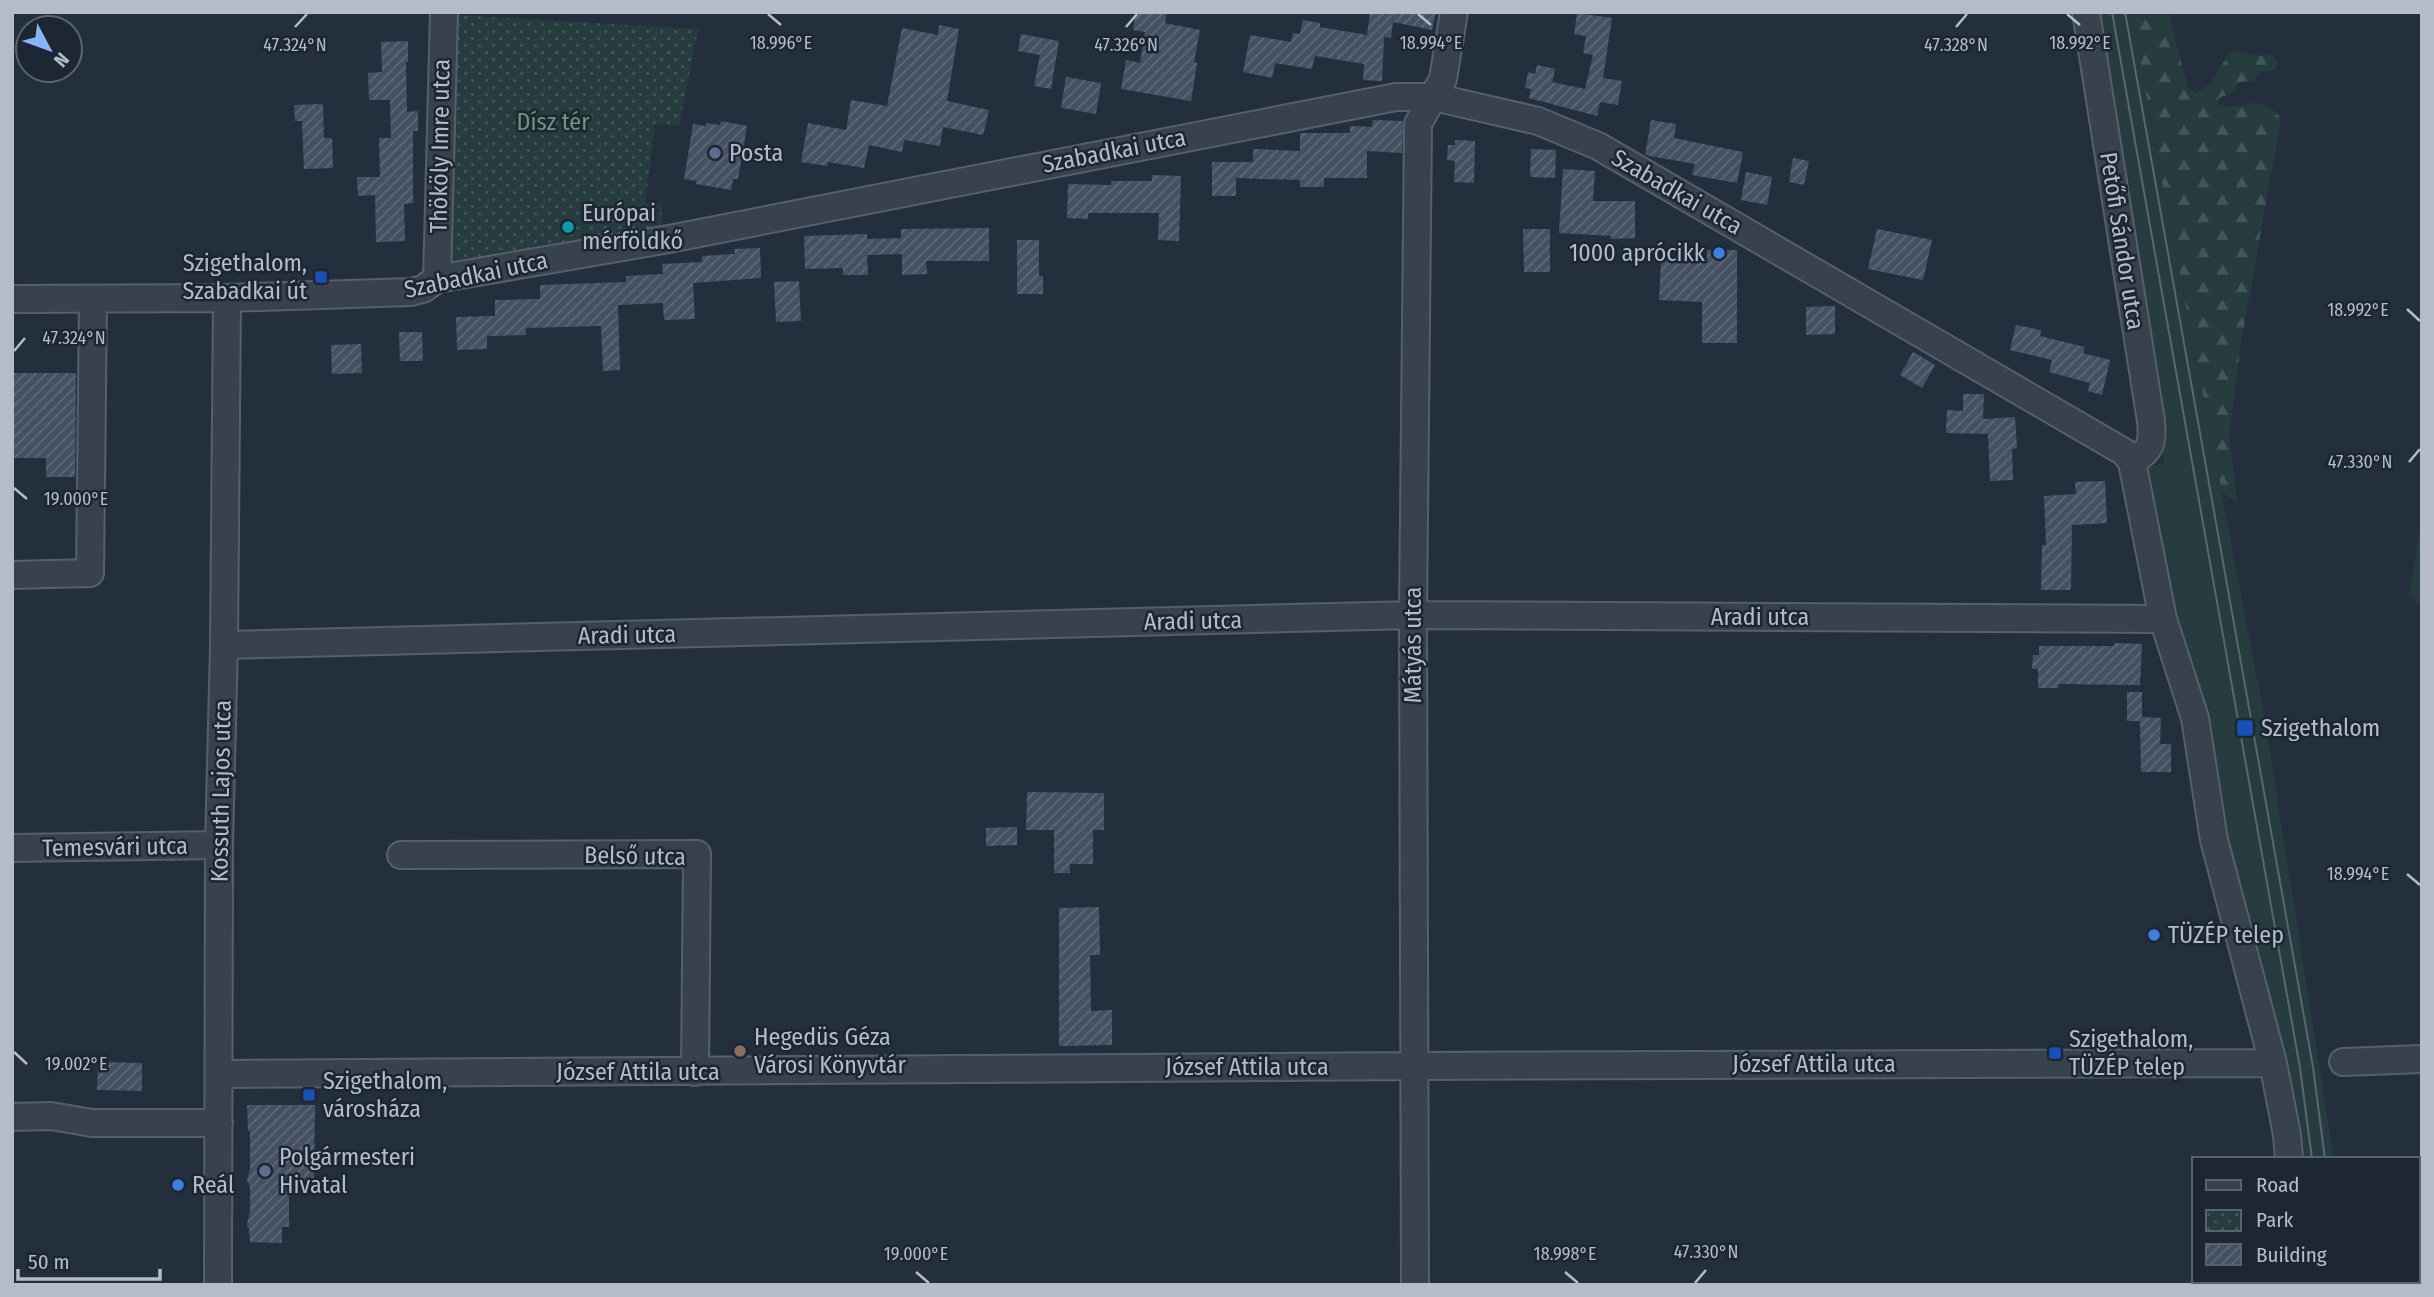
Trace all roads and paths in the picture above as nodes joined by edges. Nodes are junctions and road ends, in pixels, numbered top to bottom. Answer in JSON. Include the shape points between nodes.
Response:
{"nodes":[{"id":1,"x":444,"y":12,"type":"edge"},
{"id":2,"x":1454,"y":12,"type":"edge"},
{"id":3,"x":2086,"y":12,"type":"edge"},
{"id":4,"x":1434,"y":97,"type":"junction"},
{"id":5,"x":437,"y":279,"type":"junction"},
{"id":6,"x":227,"y":298,"type":"junction"},
{"id":7,"x":12,"y":299,"type":"edge"},
{"id":8,"x":93,"y":299,"type":"junction"},
{"id":9,"x":2132,"y":462,"type":"junction"},
{"id":10,"x":12,"y":575,"type":"edge"},
{"id":11,"x":1412,"y":615,"type":"junction"},
{"id":12,"x":2163,"y":619,"type":"junction"},
{"id":13,"x":224,"y":645,"type":"junction"},
{"id":14,"x":219,"y":845,"type":"junction"},
{"id":15,"x":12,"y":848,"type":"edge"},
{"id":16,"x":401,"y":855,"type":"dead end"},
{"id":17,"x":2422,"y":1059,"type":"edge"},
{"id":18,"x":2343,"y":1062,"type":"dead end"},
{"id":19,"x":2273,"y":1063,"type":"junction"},
{"id":20,"x":1415,"y":1066,"type":"junction"},
{"id":21,"x":695,"y":1072,"type":"junction"},
{"id":22,"x":220,"y":1074,"type":"junction"},
{"id":23,"x":12,"y":1117,"type":"edge"},
{"id":24,"x":219,"y":1123,"type":"junction"},
{"id":25,"x":2289,"y":1157,"type":"edge"},
{"id":26,"x":218,"y":1285,"type":"edge"},
{"id":27,"x":1415,"y":1285,"type":"edge"}],
"edges":[{"from":1,"to":5,"type":"street","name":"Thököly Imre utca"},
{"from":2,"to":4,"type":"street","name":"Mátyás utca","via":[[1443,79]]},
{"from":3,"to":9,"type":"street","name":"Petőfi Sándor utca","via":[[2151,421],[2152,439],[2145,453]]},
{"from":4,"to":5,"type":"street","name":"Szabadkai utca","via":[[1396,97],[1345,106],[668,239]]},
{"from":4,"to":9,"type":"street","name":"Szabadkai utca","via":[[1538,121],[1598,146],[2113,444]]},
{"from":4,"to":11,"type":"street","name":"Mátyás utca","via":[[1418,124]]},
{"from":5,"to":6,"type":"street","name":"Szabadkai utca","via":[[411,292]]},
{"from":6,"to":8,"type":"street","name":"Szabadkai utca"},
{"from":6,"to":13,"type":"street","name":"Kossuth Lajos utca"},
{"from":7,"to":8,"type":"street","name":"Szabadkai utca"},
{"from":8,"to":10,"type":"street","via":[[90,573]]},
{"from":9,"to":12,"type":"street"},
{"from":11,"to":12,"type":"street","name":"Aradi utca"},
{"from":11,"to":13,"type":"street","name":"Aradi utca"},
{"from":11,"to":20,"type":"street","name":"Mátyás utca"},
{"from":12,"to":19,"type":"street","via":[[2194,718],[2214,840]]},
{"from":13,"to":14,"type":"street","name":"Kossuth Lajos utca"},
{"from":14,"to":15,"type":"street","name":"Temesvári utca"},
{"from":14,"to":22,"type":"street","name":"Kossuth Lajos utca"},
{"from":16,"to":21,"type":"street","name":"Belső utca","via":[[697,854]]},
{"from":17,"to":18,"type":"street"},
{"from":19,"to":20,"type":"street","name":"József Attila utca"},
{"from":19,"to":25,"type":"street"},
{"from":20,"to":21,"type":"street","name":"József Attila utca"},
{"from":20,"to":27,"type":"street","name":"Mátyás utca"},
{"from":21,"to":22,"type":"street","name":"József Attila utca"},
{"from":22,"to":24,"type":"street","name":"Kossuth Lajos utca"},
{"from":23,"to":24,"type":"street","via":[[51,1116],[92,1123]]},
{"from":24,"to":26,"type":"street","name":"Kossuth Lajos utca"}]}
